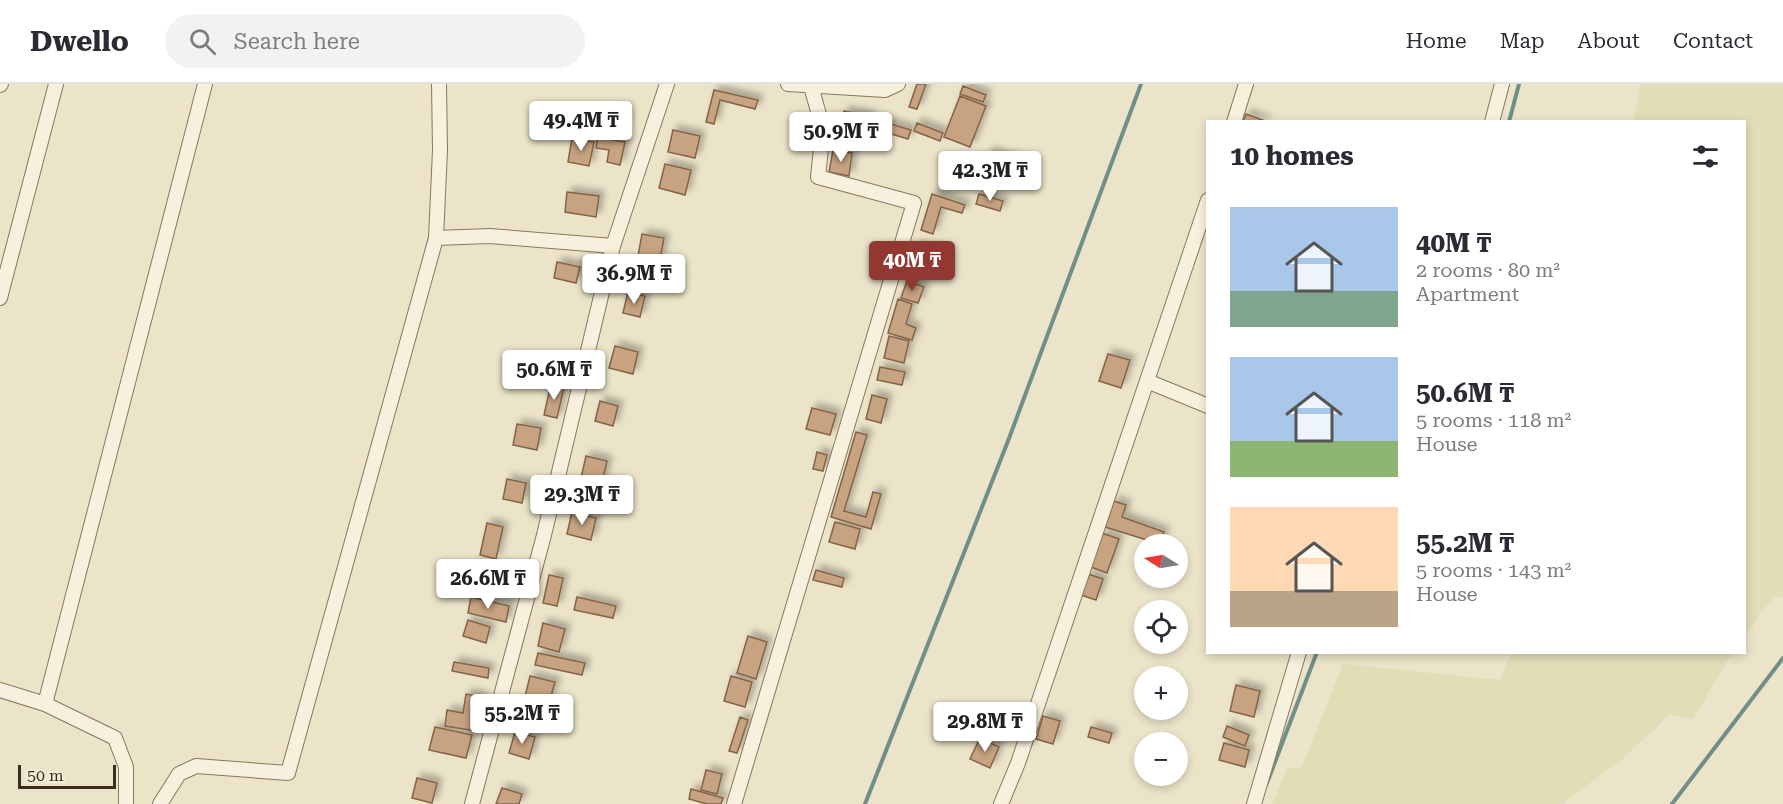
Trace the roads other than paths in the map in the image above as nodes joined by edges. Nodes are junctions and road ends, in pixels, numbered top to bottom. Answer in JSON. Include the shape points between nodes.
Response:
{"nodes":[{"id":1,"x":56,"y":84,"type":"edge"},
{"id":2,"x":205,"y":84,"type":"edge"},
{"id":3,"x":439,"y":84,"type":"edge"},
{"id":4,"x":667,"y":84,"type":"edge"},
{"id":5,"x":788,"y":84,"type":"edge"},
{"id":6,"x":898,"y":84,"type":"edge"},
{"id":7,"x":1246,"y":84,"type":"edge"},
{"id":8,"x":1502,"y":84,"type":"edge"},
{"id":9,"x":811,"y":87,"type":"junction"},
{"id":10,"x":870,"y":87,"type":"edge"},
{"id":11,"x":1235,"y":120,"type":"edge"},
{"id":12,"x":1493,"y":120,"type":"edge"},
{"id":13,"x":1206,"y":206,"type":"edge"},
{"id":14,"x":436,"y":238,"type":"junction"},
{"id":15,"x":613,"y":246,"type":"junction"},
{"id":16,"x":0,"y":298,"type":"edge"},
{"id":17,"x":1147,"y":381,"type":"junction"},
{"id":18,"x":1206,"y":405,"type":"edge"},
{"id":19,"x":1298,"y":654,"type":"edge"},
{"id":20,"x":0,"y":690,"type":"edge"},
{"id":21,"x":45,"y":704,"type":"junction"},
{"id":22,"x":126,"y":804,"type":"edge"},
{"id":23,"x":160,"y":804,"type":"edge"},
{"id":24,"x":472,"y":804,"type":"edge"},
{"id":25,"x":734,"y":804,"type":"edge"},
{"id":26,"x":1002,"y":804,"type":"edge"},
{"id":27,"x":1254,"y":804,"type":"edge"}],
"edges":[{"from":1,"to":16,"type":"street"},
{"from":2,"to":21,"type":"street"},
{"from":3,"to":14,"type":"street"},
{"from":4,"to":15,"type":"street"},
{"from":5,"to":9,"type":"street"},
{"from":6,"to":10,"type":"street","via":[[885,90]]},
{"from":7,"to":11,"type":"street"},
{"from":8,"to":12,"type":"street"},
{"from":9,"to":10,"type":"street"},
{"from":9,"to":25,"type":"street","via":[[823,129],[818,177],[914,203]]},
{"from":13,"to":17,"type":"street"},
{"from":14,"to":15,"type":"street","via":[[490,236]]},
{"from":14,"to":23,"type":"street","via":[[288,773],[196,766],[179,774]]},
{"from":15,"to":24,"type":"street","via":[[544,535]]},
{"from":17,"to":18,"type":"street"},
{"from":17,"to":26,"type":"street"},
{"from":19,"to":27,"type":"street"},
{"from":20,"to":21,"type":"street"},
{"from":21,"to":22,"type":"street","via":[[115,738],[126,767]]}]}
